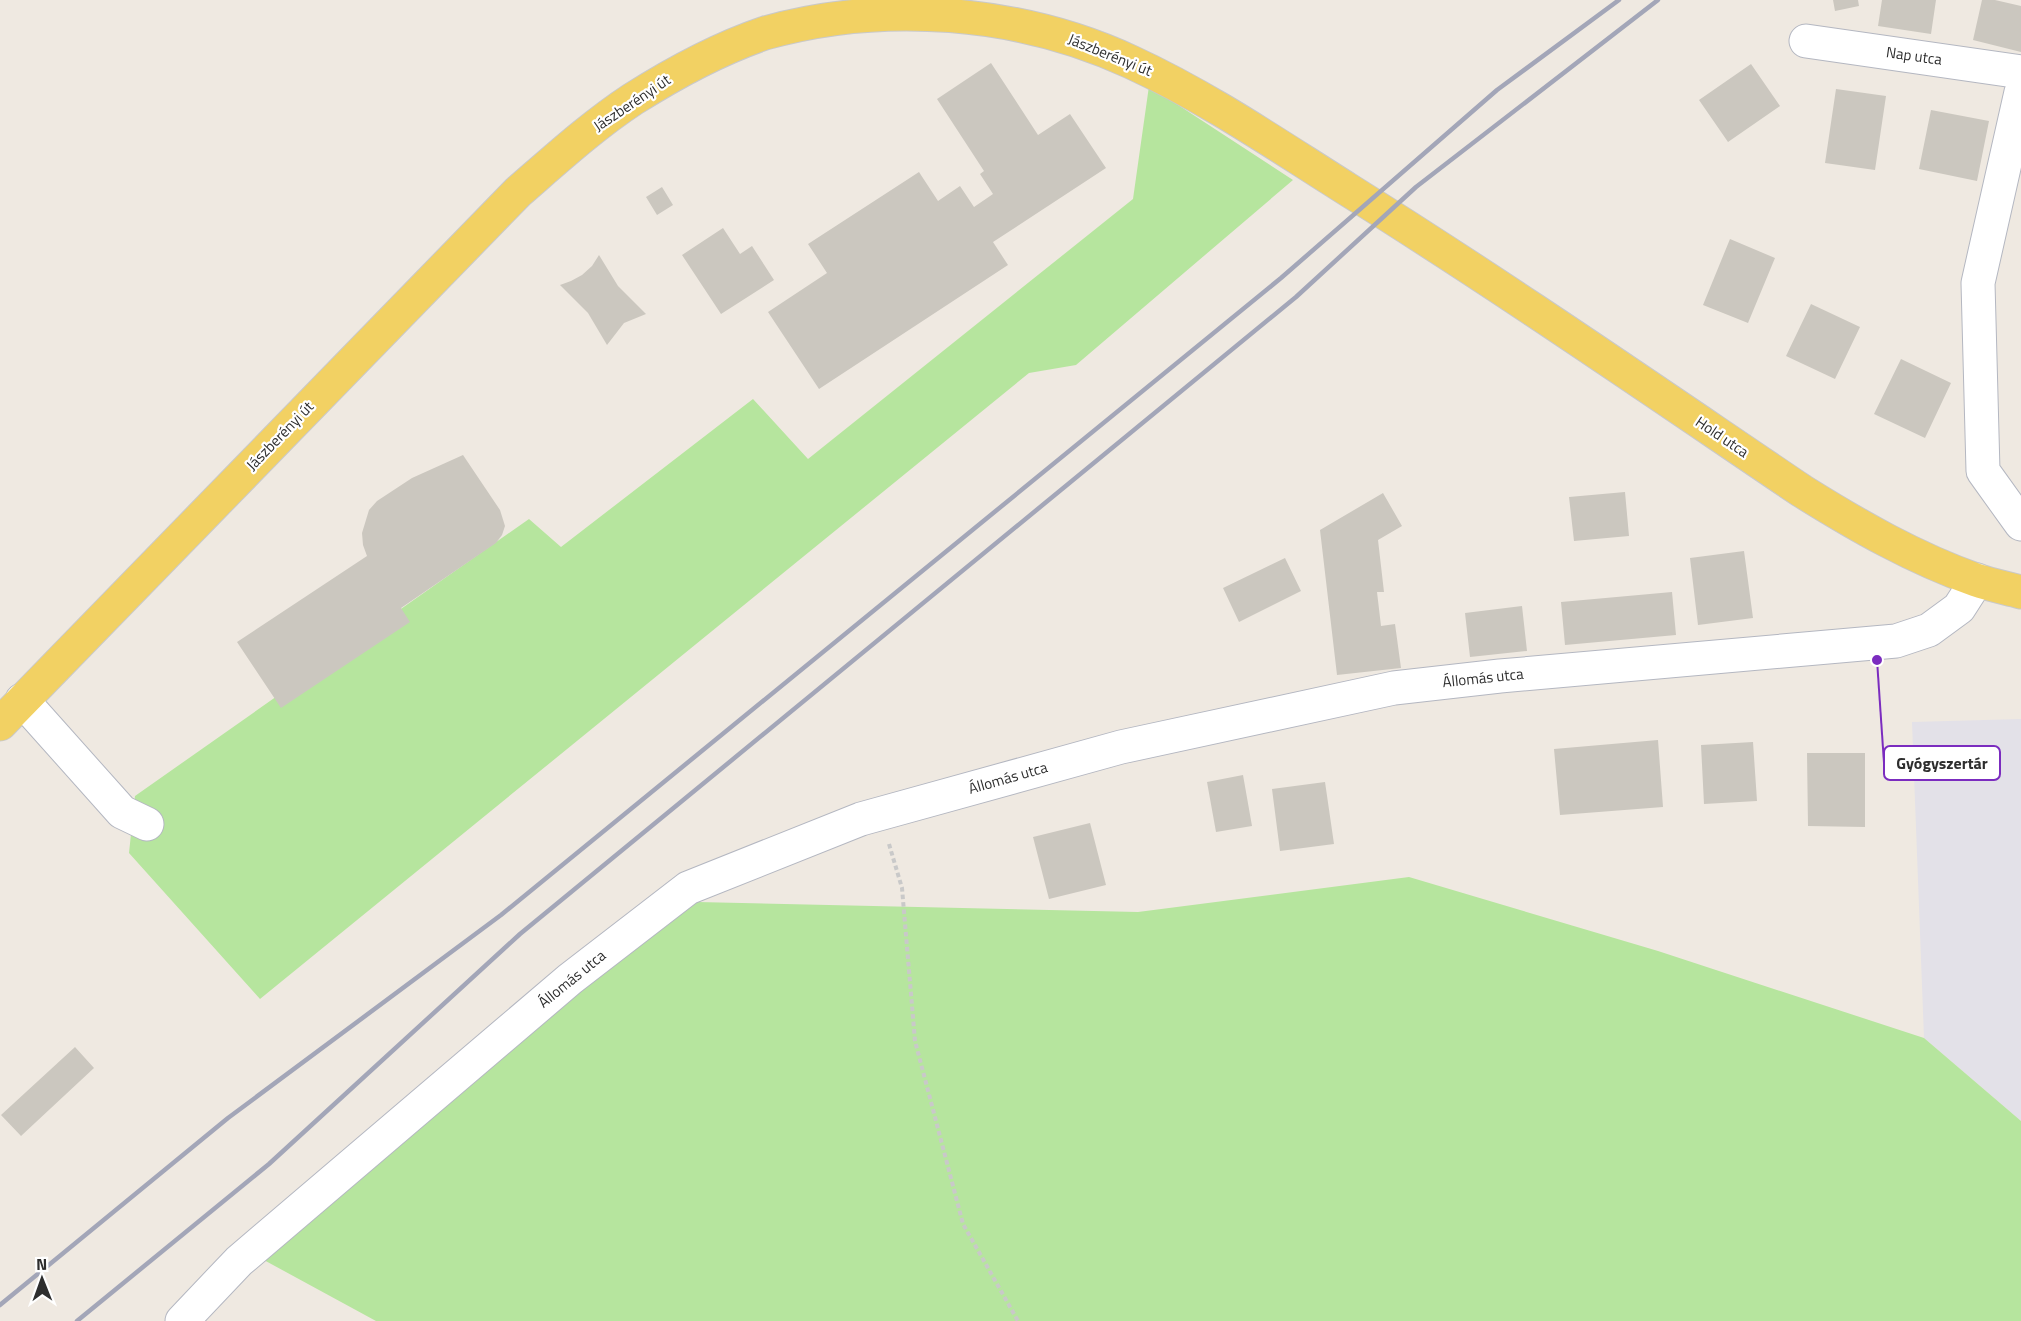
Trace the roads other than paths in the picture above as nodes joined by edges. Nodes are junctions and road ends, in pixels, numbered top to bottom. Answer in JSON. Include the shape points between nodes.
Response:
{"nodes":[{"id":1,"x":1806,"y":41,"type":"dead end"},
{"id":2,"x":2021,"y":72,"type":"edge"},
{"id":3,"x":2021,"y":92,"type":"edge"},
{"id":4,"x":1441,"y":248,"type":"joint"},
{"id":5,"x":2021,"y":524,"type":"edge"},
{"id":6,"x":1977,"y":580,"type":"junction"},
{"id":7,"x":2021,"y":592,"type":"edge"},
{"id":8,"x":22,"y":700,"type":"junction"},
{"id":9,"x":0,"y":724,"type":"edge"},
{"id":10,"x":147,"y":824,"type":"dead end"},
{"id":11,"x":182,"y":1321,"type":"edge"}],
"edges":[{"from":1,"to":2,"type":"street","name":"Nap utca"},
{"from":3,"to":5,"type":"street","via":[[1978,283],[1983,471]]},
{"from":4,"to":6,"type":"main road","name":"Hold utca","via":[[1863,529]]},
{"from":4,"to":8,"type":"main road","name":"Jászberényi út","via":[[1167,79],[1056,34],[1019,24],[918,11],[840,16],[769,32],[705,58],[632,100],[518,192]]},
{"from":6,"to":7,"type":"main road","name":"Hold utca"},
{"from":6,"to":11,"type":"street","name":"Állomás utca","via":[[1959,608],[1929,630],[1896,641],[1394,688],[1120,747],[861,819],[688,888],[570,979],[239,1261]]},
{"from":8,"to":9,"type":"main road","name":"Jászberényi út"},
{"from":8,"to":10,"type":"street","via":[[122,812]]}]}
